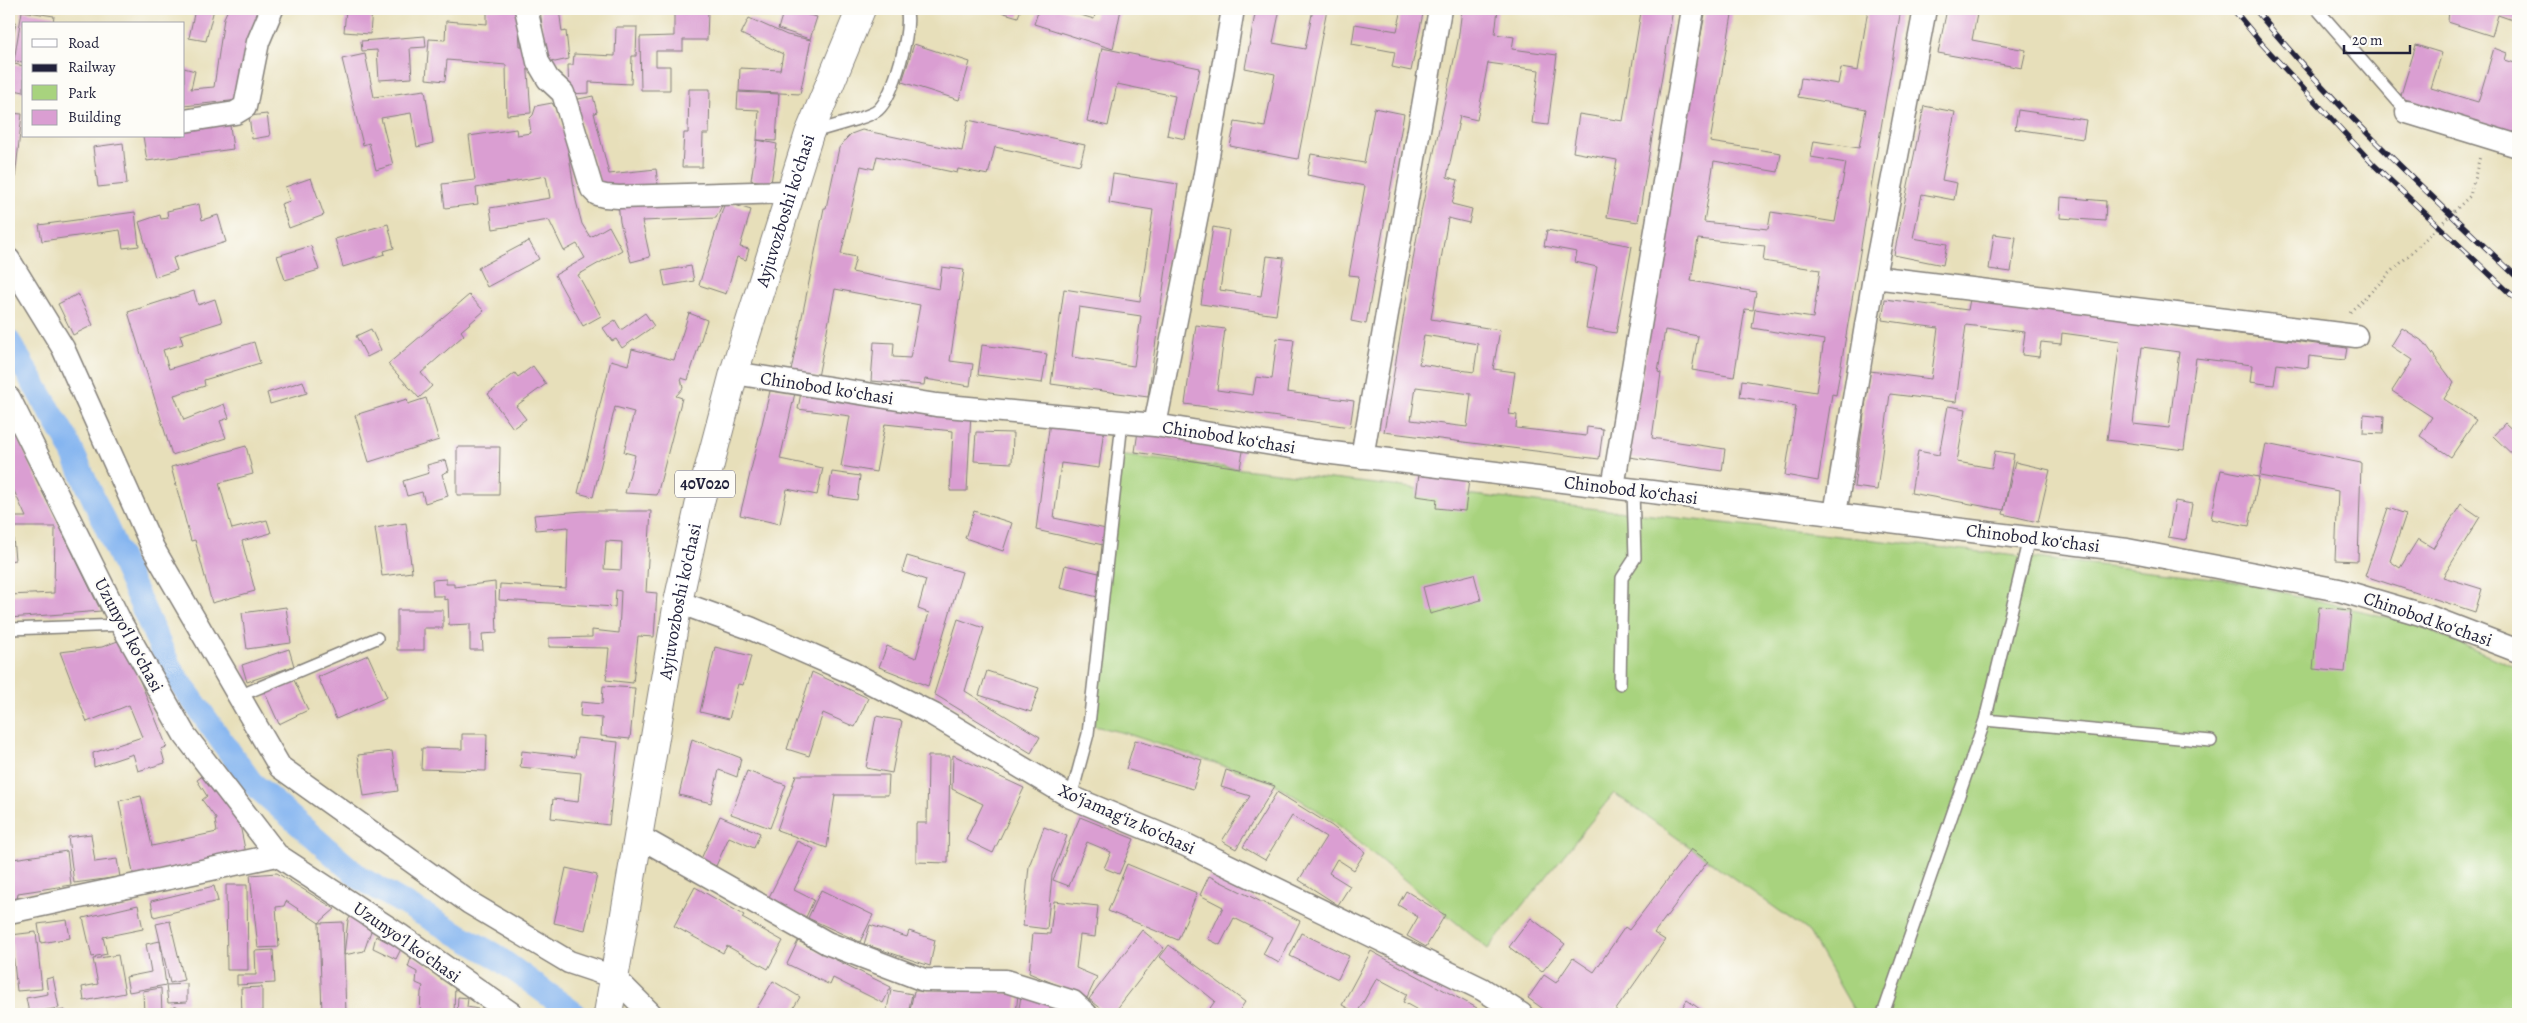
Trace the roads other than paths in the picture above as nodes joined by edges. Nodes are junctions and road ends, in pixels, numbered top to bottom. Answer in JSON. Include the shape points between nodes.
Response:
{"nodes":[{"id":1,"x":272,"y":9,"type":"edge"},
{"id":2,"x":526,"y":9,"type":"edge"},
{"id":3,"x":861,"y":9,"type":"edge"},
{"id":4,"x":906,"y":9,"type":"edge"},
{"id":5,"x":1233,"y":9,"type":"edge"},
{"id":6,"x":1440,"y":9,"type":"edge"},
{"id":7,"x":1694,"y":9,"type":"edge"},
{"id":8,"x":1925,"y":9,"type":"edge"},
{"id":9,"x":2317,"y":9,"type":"edge"},
{"id":10,"x":2408,"y":112,"type":"joint"},
{"id":11,"x":185,"y":121,"type":"edge"},
{"id":12,"x":809,"y":134,"type":"junction"},
{"id":13,"x":2518,"y":146,"type":"edge"},
{"id":14,"x":791,"y":192,"type":"junction"},
{"id":15,"x":9,"y":260,"type":"edge"},
{"id":16,"x":1874,"y":276,"type":"junction"},
{"id":17,"x":2351,"y":336,"type":"road end"},
{"id":18,"x":734,"y":372,"type":"junction"},
{"id":19,"x":9,"y":398,"type":"edge"},
{"id":20,"x":1122,"y":422,"type":"junction"},
{"id":21,"x":1155,"y":425,"type":"junction"},
{"id":22,"x":1362,"y":457,"type":"junction"},
{"id":23,"x":1623,"y":489,"type":"junction"},
{"id":24,"x":1834,"y":514,"type":"junction"},
{"id":25,"x":2029,"y":538,"type":"junction"},
{"id":26,"x":678,"y":602,"type":"junction"},
{"id":27,"x":122,"y":625,"type":"junction"},
{"id":28,"x":9,"y":629,"type":"edge"},
{"id":29,"x":377,"y":638,"type":"dead end"},
{"id":30,"x":2518,"y":651,"type":"edge"},
{"id":31,"x":1620,"y":684,"type":"dead end"},
{"id":32,"x":239,"y":696,"type":"junction"},
{"id":33,"x":1985,"y":720,"type":"junction"},
{"id":34,"x":2211,"y":741,"type":"dead end"},
{"id":35,"x":1071,"y":797,"type":"junction"},
{"id":36,"x":638,"y":836,"type":"junction"},
{"id":37,"x":277,"y":855,"type":"junction"},
{"id":38,"x":9,"y":912,"type":"edge"},
{"id":39,"x":614,"y":977,"type":"junction"},
{"id":40,"x":512,"y":1014,"type":"edge"},
{"id":41,"x":608,"y":1014,"type":"edge"},
{"id":42,"x":651,"y":1014,"type":"edge"},
{"id":43,"x":1086,"y":1014,"type":"edge"},
{"id":44,"x":1521,"y":1014,"type":"edge"},
{"id":45,"x":1883,"y":1014,"type":"edge"}],
"edges":[{"from":1,"to":11,"type":"street","via":[[258,42],[244,107],[235,113]]},
{"from":2,"to":14,"type":"street","via":[[538,62],[563,93],[586,172],[597,194]]},
{"from":3,"to":12,"type":"main road","name":"Ayjuvozboshi ko'chasi","number":"40V020"},
{"from":4,"to":12,"type":"lane","via":[[909,16],[892,89],[878,110]]},
{"from":5,"to":21,"type":"street","via":[[1204,179]]},
{"from":6,"to":22,"type":"street"},
{"from":7,"to":23,"type":"street"},
{"from":8,"to":16,"type":"street"},
{"from":9,"to":10,"type":"lane"},
{"from":10,"to":13,"type":"street"},
{"from":12,"to":14,"type":"main road","name":"Ayjuvozboshi ko'chasi","number":"40V020"},
{"from":14,"to":18,"type":"main road","name":"Ayjuvozboshi ko'chasi","number":"40V020"},
{"from":15,"to":32,"type":"street","via":[[63,348],[153,548]]},
{"from":16,"to":17,"type":"street"},
{"from":16,"to":24,"type":"street"},
{"from":18,"to":20,"type":"street","name":"Chinobod koʻchasi","via":[[936,405]]},
{"from":18,"to":26,"type":"main road","name":"Ayjuvozboshi ko'chasi","number":"40V020"},
{"from":19,"to":27,"type":"street","name":"Uzunyoʻl koʻchasi"},
{"from":20,"to":21,"type":"street","name":"Chinobod koʻchasi"},
{"from":20,"to":35,"type":"lane","via":[[1088,734]]},
{"from":21,"to":22,"type":"street","name":"Chinobod koʻchasi"},
{"from":22,"to":23,"type":"street","name":"Chinobod koʻchasi"},
{"from":23,"to":24,"type":"street","name":"Chinobod koʻchasi"},
{"from":23,"to":31,"type":"lane","via":[[1635,558],[1622,578]]},
{"from":24,"to":25,"type":"street","name":"Chinobod koʻchasi"},
{"from":25,"to":30,"type":"street","name":"Chinobod koʻchasi","via":[[2127,550],[2339,590],[2427,616]]},
{"from":25,"to":33,"type":"lane"},
{"from":26,"to":35,"type":"street","name":"Xoʻjamagʻiz koʻchasi","via":[[750,628],[848,671],[934,715]]},
{"from":26,"to":36,"type":"main road","name":"Ayjuvozboshi ko'chasi","number":"40V020"},
{"from":27,"to":28,"type":"lane"},
{"from":27,"to":37,"type":"street","name":"Uzunyoʻl koʻchasi","via":[[184,734]]},
{"from":29,"to":32,"type":"lane"},
{"from":32,"to":39,"type":"street","via":[[280,767],[470,903],[569,962]]},
{"from":33,"to":34,"type":"lane"},
{"from":33,"to":45,"type":"lane"},
{"from":35,"to":44,"type":"street","name":"Xoʻjamagʻiz koʻchasi","via":[[1186,845],[1482,989]]},
{"from":36,"to":39,"type":"main road","name":"Ayjuvozboshi ko'chasi","number":"40V020"},
{"from":36,"to":43,"type":"street","via":[[827,943],[924,980],[1006,981],[1073,1002]]},
{"from":37,"to":38,"type":"street"},
{"from":37,"to":40,"type":"street","name":"Uzunyoʻl koʻchasi"},
{"from":39,"to":41,"type":"main road","number":"40V020"},
{"from":39,"to":42,"type":"street"}]}
